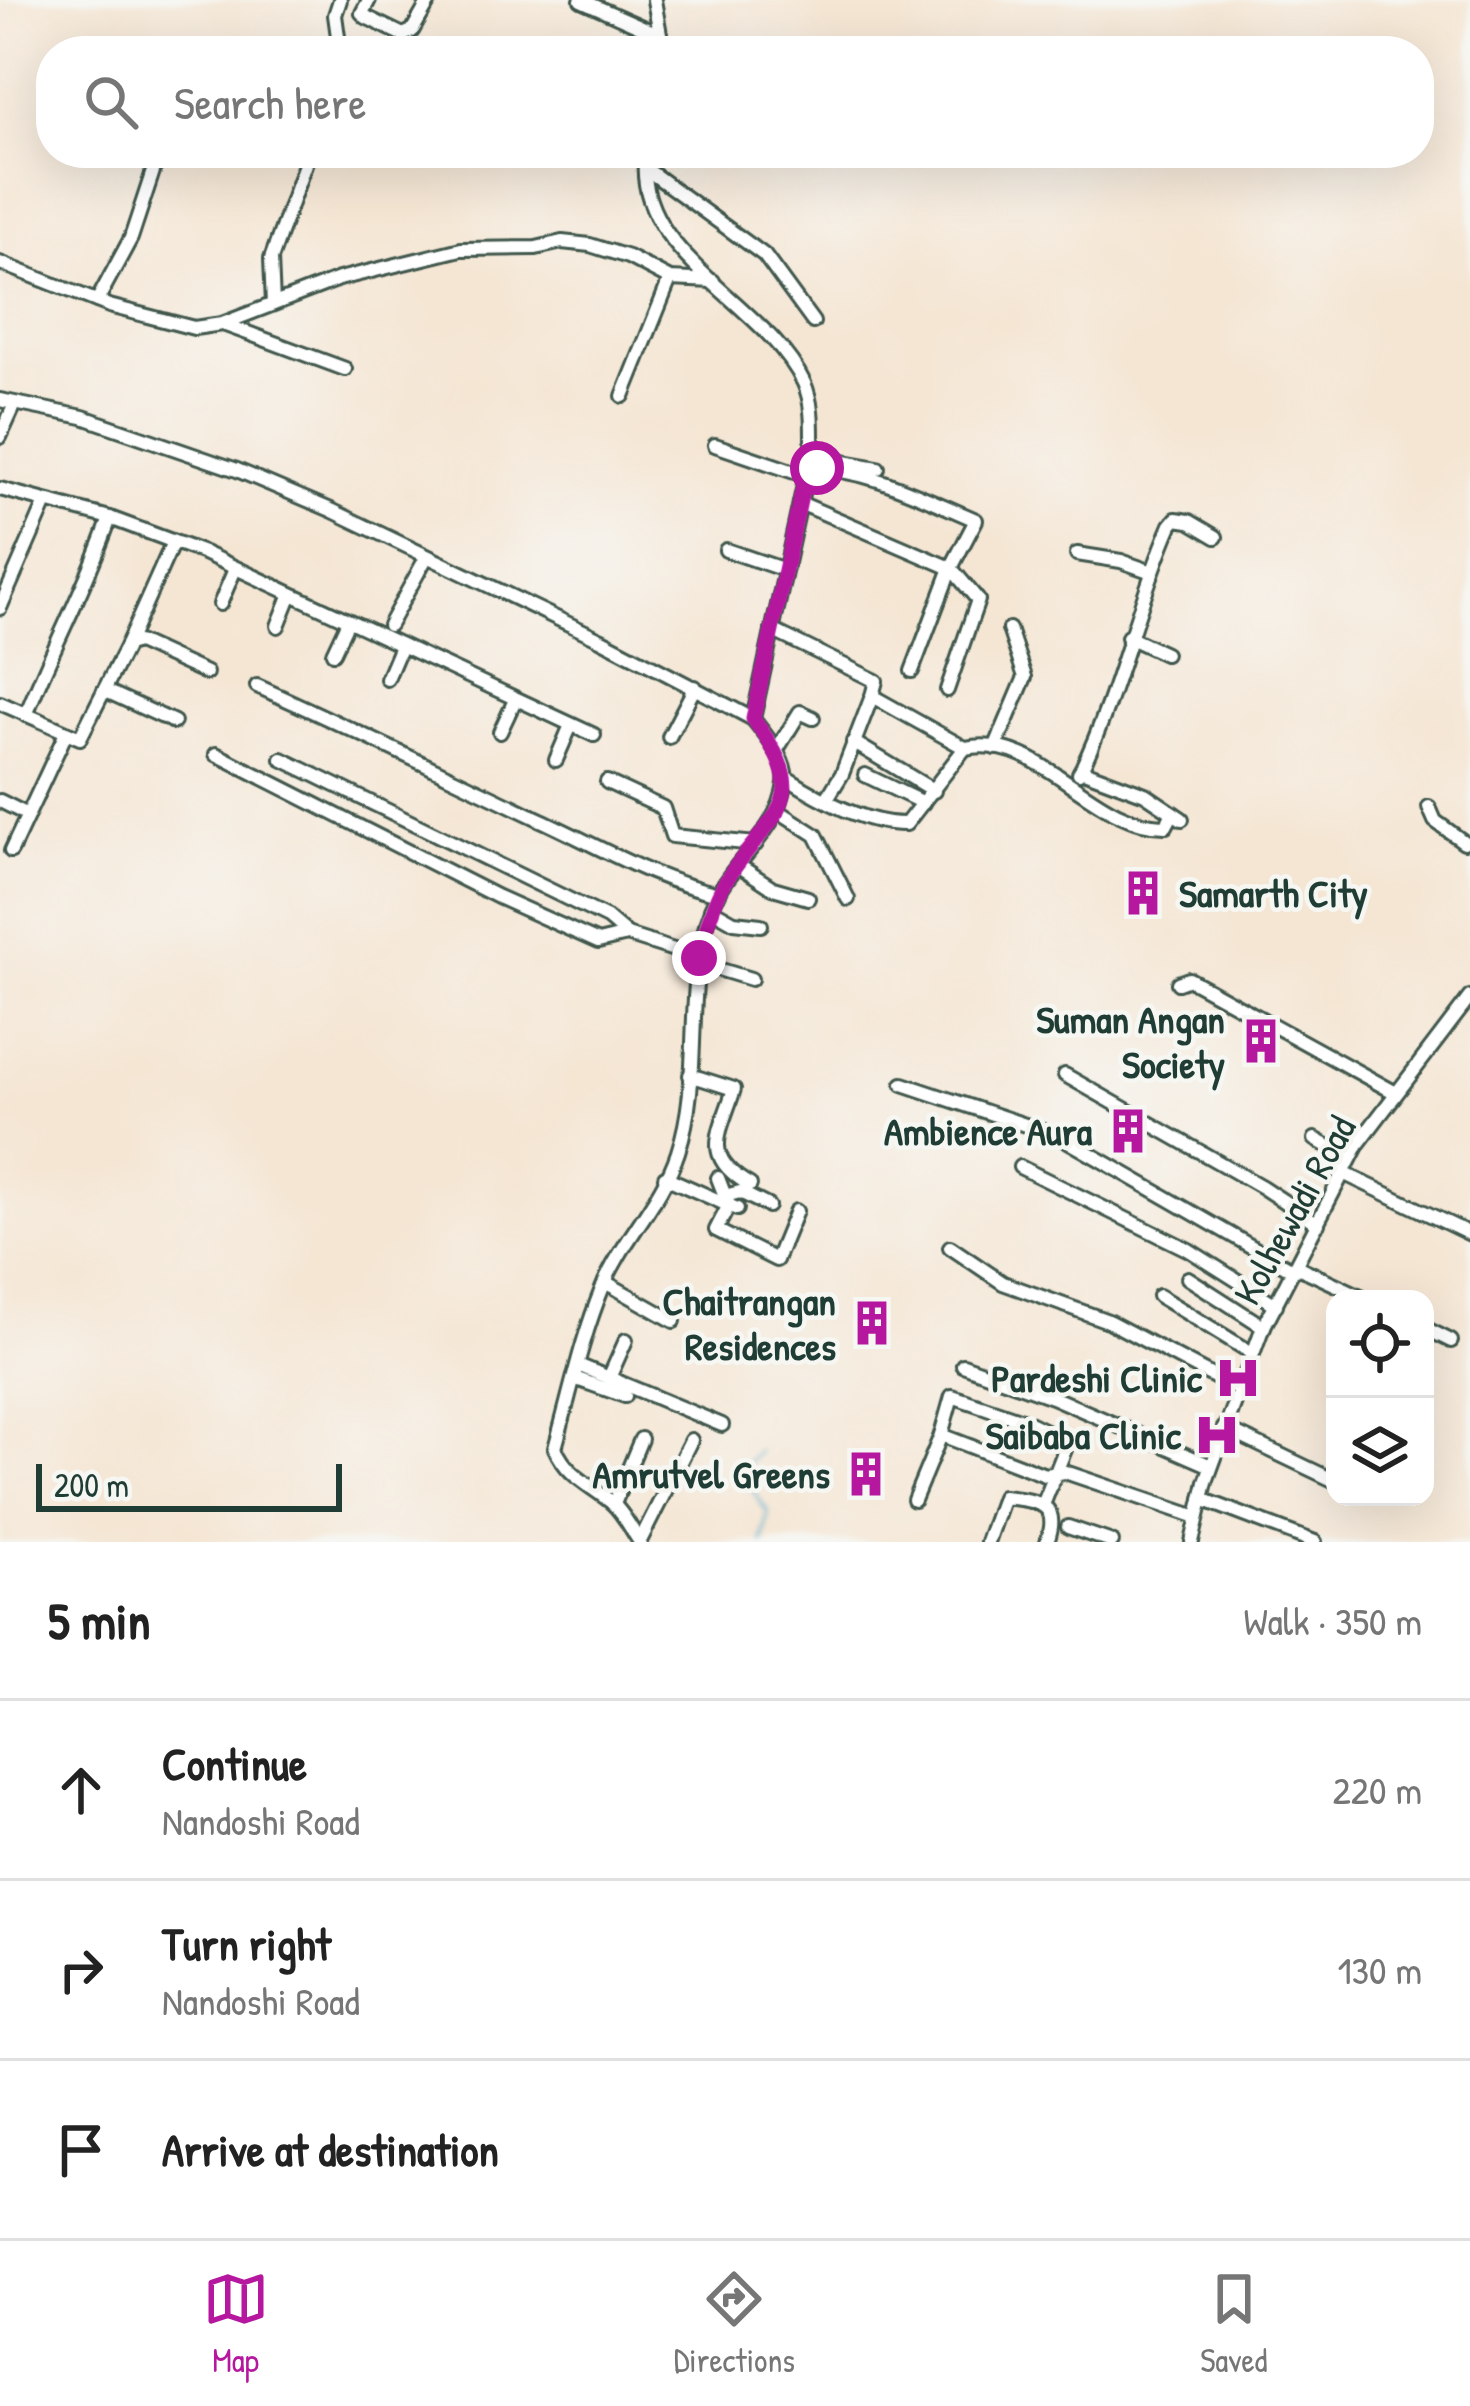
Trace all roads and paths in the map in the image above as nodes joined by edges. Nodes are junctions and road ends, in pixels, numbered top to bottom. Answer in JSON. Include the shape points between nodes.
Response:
{"nodes":[{"id":1,"x":340,"y":0,"type":"edge"},
{"id":2,"x":369,"y":0,"type":"edge"},
{"id":3,"x":430,"y":0,"type":"edge"},
{"id":4,"x":581,"y":0,"type":"edge"},
{"id":5,"x":654,"y":0,"type":"edge"},
{"id":6,"x":660,"y":35,"type":"joint"},
{"id":7,"x":338,"y":36,"type":"edge"},
{"id":8,"x":154,"y":168,"type":"edge"},
{"id":9,"x":303,"y":168,"type":"edge"},
{"id":10,"x":645,"y":168,"type":"joint"},
{"id":11,"x":0,"y":263,"type":"edge"},
{"id":12,"x":670,"y":279,"type":"junction"},
{"id":13,"x":714,"y":281,"type":"junction"},
{"id":14,"x":97,"y":301,"type":"junction"},
{"id":15,"x":273,"y":304,"type":"junction"},
{"id":16,"x":813,"y":322,"type":"dead end"},
{"id":17,"x":222,"y":324,"type":"junction"},
{"id":18,"x":345,"y":370,"type":"dead end"},
{"id":19,"x":623,"y":396,"type":"dead end"},
{"id":20,"x":7,"y":402,"type":"edge"},
{"id":21,"x":0,"y":437,"type":"edge"},
{"id":22,"x":716,"y":445,"type":"dead end"},
{"id":23,"x":808,"y":466,"type":"junction"},
{"id":24,"x":878,"y":468,"type":"dead end"},
{"id":25,"x":0,"y":489,"type":"edge"},
{"id":26,"x":46,"y":502,"type":"junction"},
{"id":27,"x":800,"y":503,"type":"junction"},
{"id":28,"x":110,"y":518,"type":"junction"},
{"id":29,"x":1216,"y":537,"type":"dead end"},
{"id":30,"x":173,"y":542,"type":"junction"},
{"id":31,"x":726,"y":550,"type":"dead end"},
{"id":32,"x":1077,"y":554,"type":"dead end"},
{"id":33,"x":426,"y":558,"type":"junction"},
{"id":34,"x":951,"y":568,"type":"junction"},
{"id":35,"x":235,"y":569,"type":"junction"},
{"id":36,"x":785,"y":570,"type":"junction"},
{"id":37,"x":1152,"y":572,"type":"junction"},
{"id":38,"x":290,"y":596,"type":"junction"},
{"id":39,"x":220,"y":604,"type":"dead end"},
{"id":40,"x":0,"y":608,"type":"edge"},
{"id":41,"x":348,"y":621,"type":"junction"},
{"id":42,"x":389,"y":625,"type":"dead end"},
{"id":43,"x":278,"y":626,"type":"dead end"},
{"id":44,"x":1009,"y":629,"type":"dead end"},
{"id":45,"x":772,"y":630,"type":"junction"},
{"id":46,"x":1128,"y":637,"type":"junction"},
{"id":47,"x":127,"y":645,"type":"junction"},
{"id":48,"x":401,"y":646,"type":"junction"},
{"id":49,"x":333,"y":653,"type":"dead end"},
{"id":50,"x":1165,"y":654,"type":"dead end"},
{"id":51,"x":912,"y":671,"type":"dead end"},
{"id":52,"x":206,"y":673,"type":"dead end"},
{"id":53,"x":388,"y":680,"type":"dead end"},
{"id":54,"x":257,"y":686,"type":"dead end"},
{"id":55,"x":694,"y":687,"type":"junction"},
{"id":56,"x":104,"y":690,"type":"junction"},
{"id":57,"x":947,"y":690,"type":"dead end"},
{"id":58,"x":872,"y":696,"type":"junction"},
{"id":59,"x":515,"y":700,"type":"junction"},
{"id":60,"x":2,"y":708,"type":"edge"},
{"id":61,"x":26,"y":715,"type":"junction"},
{"id":62,"x":813,"y":718,"type":"dead end"},
{"id":63,"x":753,"y":719,"type":"junction"},
{"id":64,"x":174,"y":722,"type":"dead end"},
{"id":65,"x":571,"y":725,"type":"junction"},
{"id":66,"x":500,"y":732,"type":"dead end"},
{"id":67,"x":66,"y":733,"type":"junction"},
{"id":68,"x":594,"y":735,"type":"dead end"},
{"id":69,"x":669,"y":736,"type":"dead end"},
{"id":70,"x":854,"y":742,"type":"junction"},
{"id":71,"x":965,"y":748,"type":"junction"},
{"id":72,"x":995,"y":748,"type":"junction"},
{"id":73,"x":776,"y":752,"type":"junction"},
{"id":74,"x":216,"y":754,"type":"dead end"},
{"id":75,"x":282,"y":759,"type":"dead end"},
{"id":76,"x":556,"y":760,"type":"dead end"},
{"id":77,"x":1081,"y":770,"type":"junction"},
{"id":78,"x":865,"y":775,"type":"dead end"},
{"id":79,"x":787,"y":778,"type":"junction"},
{"id":80,"x":607,"y":782,"type":"dead end"},
{"id":81,"x":1068,"y":782,"type":"junction"},
{"id":82,"x":934,"y":791,"type":"junction"},
{"id":83,"x":826,"y":800,"type":"junction"},
{"id":84,"x":0,"y":801,"type":"edge"},
{"id":85,"x":923,"y":803,"type":"junction"},
{"id":86,"x":1429,"y":807,"type":"dead end"},
{"id":87,"x":777,"y":810,"type":"junction"},
{"id":88,"x":28,"y":815,"type":"junction"},
{"id":89,"x":1464,"y":842,"type":"dead end"},
{"id":90,"x":756,"y":844,"type":"junction"},
{"id":91,"x":11,"y":851,"type":"dead end"},
{"id":92,"x":738,"y":865,"type":"junction"},
{"id":93,"x":719,"y":893,"type":"junction"},
{"id":94,"x":808,"y":898,"type":"dead end"},
{"id":95,"x":848,"y":899,"type":"dead end"},
{"id":96,"x":711,"y":909,"type":"junction"},
{"id":97,"x":760,"y":925,"type":"dead end"},
{"id":98,"x":628,"y":934,"type":"junction"},
{"id":99,"x":698,"y":960,"type":"junction"},
{"id":100,"x":751,"y":979,"type":"dead end"},
{"id":101,"x":1178,"y":983,"type":"dead end"},
{"id":102,"x":1470,"y":997,"type":"edge"},
{"id":103,"x":690,"y":1075,"type":"junction"},
{"id":104,"x":1065,"y":1075,"type":"dead end"},
{"id":105,"x":903,"y":1084,"type":"dead end"},
{"id":106,"x":1396,"y":1093,"type":"junction"},
{"id":107,"x":1315,"y":1139,"type":"dead end"},
{"id":108,"x":1350,"y":1159,"type":"junction"},
{"id":109,"x":1020,"y":1167,"type":"dead end"},
{"id":110,"x":1343,"y":1174,"type":"junction"},
{"id":111,"x":665,"y":1177,"type":"junction"},
{"id":112,"x":718,"y":1178,"type":"dead end"},
{"id":113,"x":738,"y":1199,"type":"junction"},
{"id":114,"x":768,"y":1207,"type":"dead end"},
{"id":115,"x":796,"y":1211,"type":"dead end"},
{"id":116,"x":1318,"y":1224,"type":"junction"},
{"id":117,"x":1470,"y":1234,"type":"edge"},
{"id":118,"x":950,"y":1247,"type":"dead end"},
{"id":119,"x":1295,"y":1269,"type":"junction"},
{"id":120,"x":1188,"y":1278,"type":"dead end"},
{"id":121,"x":605,"y":1282,"type":"junction"},
{"id":122,"x":1345,"y":1290,"type":"edge"},
{"id":123,"x":1159,"y":1296,"type":"dead end"},
{"id":124,"x":1276,"y":1305,"type":"junction"},
{"id":125,"x":674,"y":1321,"type":"dead end"},
{"id":126,"x":1264,"y":1327,"type":"junction"},
{"id":127,"x":1434,"y":1333,"type":"edge"},
{"id":128,"x":626,"y":1340,"type":"dead end"},
{"id":129,"x":1450,"y":1341,"type":"dead end"},
{"id":130,"x":1252,"y":1353,"type":"junction"},
{"id":131,"x":963,"y":1365,"type":"dead end"},
{"id":132,"x":576,"y":1371,"type":"junction"},
{"id":133,"x":609,"y":1378,"type":"junction"},
{"id":134,"x":1237,"y":1389,"type":"junction"},
{"id":135,"x":625,"y":1396,"type":"dead end"},
{"id":136,"x":722,"y":1425,"type":"dead end"},
{"id":137,"x":1224,"y":1428,"type":"junction"},
{"id":138,"x":941,"y":1435,"type":"junction"},
{"id":139,"x":641,"y":1439,"type":"dead end"},
{"id":140,"x":691,"y":1440,"type":"dead end"},
{"id":141,"x":1211,"y":1466,"type":"junction"},
{"id":142,"x":1057,"y":1474,"type":"junction"},
{"id":143,"x":1326,"y":1477,"type":"edge"},
{"id":144,"x":1202,"y":1499,"type":"junction"},
{"id":145,"x":914,"y":1500,"type":"dead end"},
{"id":146,"x":614,"y":1504,"type":"junction"},
{"id":147,"x":1043,"y":1505,"type":"junction"},
{"id":148,"x":1197,"y":1517,"type":"junction"},
{"id":149,"x":1068,"y":1527,"type":"dead end"},
{"id":150,"x":640,"y":1542,"type":"edge"},
{"id":151,"x":987,"y":1542,"type":"edge"},
{"id":152,"x":1047,"y":1542,"type":"edge"},
{"id":153,"x":1112,"y":1542,"type":"edge"},
{"id":154,"x":1192,"y":1542,"type":"edge"},
{"id":155,"x":1315,"y":1542,"type":"edge"}],
"edges":[{"from":1,"to":7,"type":"street"},
{"from":2,"to":3,"type":"street","via":[[366,17],[408,35]]},
{"from":4,"to":6,"type":"street"},
{"from":5,"to":6,"type":"street"},
{"from":8,"to":14,"type":"street","via":[[131,238]]},
{"from":9,"to":15,"type":"street","via":[[273,250]]},
{"from":10,"to":13,"type":"street","via":[[648,205],[661,230]]},
{"from":10,"to":16,"type":"street","via":[[764,255]]},
{"from":11,"to":14,"type":"street"},
{"from":12,"to":13,"type":"street"},
{"from":12,"to":15,"type":"street","via":[[628,257],[562,242],[426,255]]},
{"from":12,"to":19,"type":"street"},
{"from":13,"to":23,"type":"street","via":[[804,384],[812,416]]},
{"from":14,"to":17,"type":"street","via":[[194,328]]},
{"from":15,"to":17,"type":"street"},
{"from":17,"to":18,"type":"street"},
{"from":20,"to":21,"type":"street"},
{"from":20,"to":33,"type":"street","via":[[83,417],[237,470]]},
{"from":22,"to":23,"type":"street"},
{"from":23,"to":24,"type":"street"},
{"from":23,"to":27,"type":"street"},
{"from":23,"to":34,"type":"street","via":[[872,477],[976,520]]},
{"from":25,"to":26,"type":"street"},
{"from":26,"to":28,"type":"street"},
{"from":26,"to":40,"type":"street"},
{"from":27,"to":34,"type":"street"},
{"from":27,"to":36,"type":"street"},
{"from":28,"to":30,"type":"street"},
{"from":28,"to":61,"type":"street"},
{"from":29,"to":37,"type":"street","via":[[1176,519]]},
{"from":30,"to":35,"type":"street"},
{"from":30,"to":47,"type":"street"},
{"from":31,"to":36,"type":"street"},
{"from":32,"to":37,"type":"street"},
{"from":33,"to":42,"type":"street"},
{"from":33,"to":55,"type":"street"},
{"from":34,"to":51,"type":"street"},
{"from":34,"to":57,"type":"street","via":[[978,600]]},
{"from":35,"to":38,"type":"street"},
{"from":35,"to":39,"type":"street"},
{"from":36,"to":45,"type":"street"},
{"from":37,"to":46,"type":"street"},
{"from":38,"to":41,"type":"street"},
{"from":38,"to":43,"type":"street"},
{"from":41,"to":48,"type":"street"},
{"from":41,"to":49,"type":"street"},
{"from":44,"to":72,"type":"street","via":[[1025,677]]},
{"from":45,"to":58,"type":"street","via":[[876,681]]},
{"from":45,"to":63,"type":"street"},
{"from":46,"to":50,"type":"street"},
{"from":46,"to":77,"type":"street"},
{"from":47,"to":52,"type":"street","via":[[138,642]]},
{"from":47,"to":56,"type":"street"},
{"from":48,"to":53,"type":"street"},
{"from":48,"to":59,"type":"street"},
{"from":54,"to":93,"type":"street","via":[[635,867]]},
{"from":55,"to":63,"type":"street"},
{"from":55,"to":69,"type":"street"},
{"from":56,"to":64,"type":"street"},
{"from":56,"to":67,"type":"street","via":[[80,739]]},
{"from":58,"to":70,"type":"street"},
{"from":58,"to":71,"type":"street"},
{"from":59,"to":65,"type":"street"},
{"from":59,"to":66,"type":"street"},
{"from":60,"to":61,"type":"street"},
{"from":61,"to":67,"type":"street"},
{"from":62,"to":73,"type":"street","via":[[800,712]]},
{"from":63,"to":73,"type":"street"},
{"from":65,"to":68,"type":"street"},
{"from":65,"to":76,"type":"street"},
{"from":67,"to":88,"type":"street"},
{"from":70,"to":82,"type":"street"},
{"from":70,"to":83,"type":"street"},
{"from":71,"to":72,"type":"street"},
{"from":71,"to":82,"type":"street"},
{"from":72,"to":81,"type":"street"},
{"from":73,"to":79,"type":"street"},
{"from":74,"to":98,"type":"street","via":[[598,942]]},
{"from":75,"to":98,"type":"street"},
{"from":77,"to":81,"type":"street"},
{"from":77,"to":81,"type":"street","via":[[1178,816],[1150,826]]},
{"from":78,"to":85,"type":"street"},
{"from":79,"to":83,"type":"street"},
{"from":79,"to":87,"type":"street"},
{"from":80,"to":90,"type":"street","via":[[663,808],[672,836]]},
{"from":82,"to":85,"type":"street"},
{"from":83,"to":85,"type":"street","via":[[889,824],[906,824]]},
{"from":84,"to":88,"type":"street"},
{"from":86,"to":89,"type":"street"},
{"from":87,"to":90,"type":"street"},
{"from":87,"to":95,"type":"street","via":[[816,835]]},
{"from":88,"to":91,"type":"street"},
{"from":90,"to":92,"type":"street"},
{"from":92,"to":93,"type":"street"},
{"from":92,"to":94,"type":"street"},
{"from":93,"to":96,"type":"street"},
{"from":96,"to":97,"type":"street"},
{"from":96,"to":99,"type":"street"},
{"from":98,"to":99,"type":"street"},
{"from":99,"to":100,"type":"street"},
{"from":99,"to":103,"type":"street"},
{"from":101,"to":106,"type":"street","via":[[1190,979]]},
{"from":102,"to":106,"type":"street","name":"Kolhewadi Road"},
{"from":103,"to":111,"type":"street","via":[[677,1156]]},
{"from":103,"to":113,"type":"street","via":[[734,1089],[717,1151]]},
{"from":104,"to":116,"type":"street"},
{"from":105,"to":119,"type":"street","via":[[1061,1137]]},
{"from":106,"to":108,"type":"street","name":"Kolhewadi Road"},
{"from":107,"to":108,"type":"street"},
{"from":108,"to":110,"type":"street","name":"Kolhewadi Road"},
{"from":109,"to":124,"type":"street","via":[[1189,1250]]},
{"from":110,"to":116,"type":"street","name":"Kolhewadi Road"},
{"from":110,"to":117,"type":"street"},
{"from":111,"to":113,"type":"street"},
{"from":111,"to":121,"type":"street"},
{"from":112,"to":113,"type":"street"},
{"from":113,"to":114,"type":"street"},
{"from":113,"to":115,"type":"street","via":[[716,1230],[776,1260]]},
{"from":116,"to":119,"type":"street","name":"Kolhewadi Road"},
{"from":118,"to":134,"type":"street","via":[[1003,1283],[1108,1321]]},
{"from":119,"to":122,"type":"street"},
{"from":119,"to":124,"type":"street","name":"Kolhewadi Road"},
{"from":120,"to":126,"type":"street"},
{"from":121,"to":125,"type":"street"},
{"from":121,"to":132,"type":"street"},
{"from":123,"to":130,"type":"street"},
{"from":124,"to":126,"type":"street","name":"Kolhewadi Road"},
{"from":126,"to":130,"type":"street","name":"Kolhewadi Road"},
{"from":127,"to":129,"type":"street"},
{"from":128,"to":133,"type":"street"},
{"from":130,"to":134,"type":"street","name":"Kolhewadi Road"},
{"from":131,"to":141,"type":"street"},
{"from":132,"to":133,"type":"street"},
{"from":132,"to":135,"type":"street"},
{"from":132,"to":146,"type":"street","via":[[555,1448],[577,1480]]},
{"from":133,"to":136,"type":"street"},
{"from":134,"to":137,"type":"street","name":"Kolhewadi Road"},
{"from":137,"to":141,"type":"street","name":"Kolhewadi Road"},
{"from":137,"to":143,"type":"street"},
{"from":138,"to":142,"type":"street"},
{"from":138,"to":142,"type":"street","via":[[952,1396],[1068,1442]]},
{"from":138,"to":145,"type":"street"},
{"from":139,"to":146,"type":"street"},
{"from":140,"to":150,"type":"street"},
{"from":141,"to":144,"type":"street","name":"Kolhewadi Road"},
{"from":142,"to":147,"type":"street"},
{"from":142,"to":148,"type":"street"},
{"from":144,"to":148,"type":"street","name":"Kolhewadi Road"},
{"from":144,"to":155,"type":"street"},
{"from":146,"to":150,"type":"street"},
{"from":147,"to":151,"type":"street","via":[[1003,1497]]},
{"from":147,"to":152,"type":"street","via":[[1054,1523]]},
{"from":148,"to":154,"type":"street","name":"Kolhewadi Road"},
{"from":149,"to":153,"type":"street"}]}
